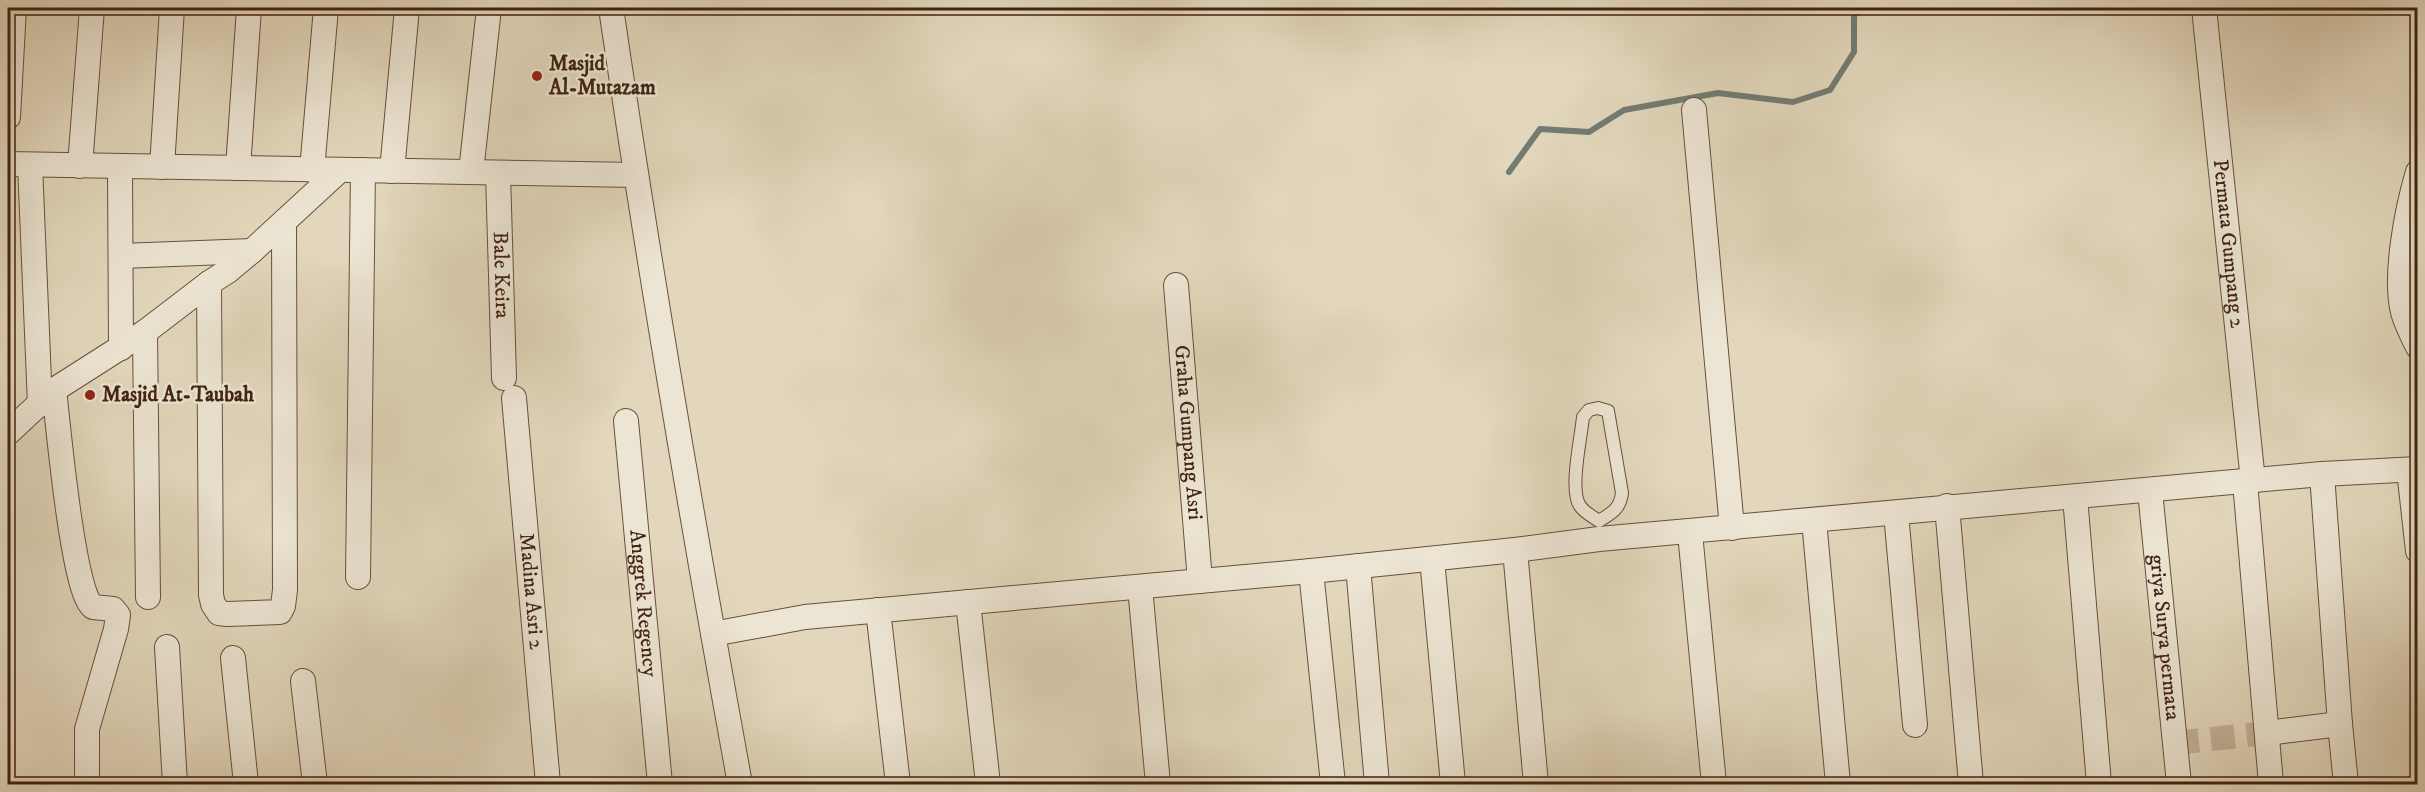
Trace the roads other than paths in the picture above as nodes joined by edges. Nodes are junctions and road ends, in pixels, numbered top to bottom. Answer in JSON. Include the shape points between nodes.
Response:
{"nodes":[{"id":1,"x":14,"y":8,"type":"edge"},
{"id":2,"x":92,"y":8,"type":"edge"},
{"id":3,"x":172,"y":8,"type":"edge"},
{"id":4,"x":249,"y":8,"type":"edge"},
{"id":5,"x":327,"y":8,"type":"edge"},
{"id":6,"x":407,"y":8,"type":"edge"},
{"id":7,"x":489,"y":8,"type":"edge"},
{"id":8,"x":611,"y":8,"type":"edge"},
{"id":9,"x":2204,"y":8,"type":"edge"},
{"id":10,"x":1694,"y":110,"type":"dead end"},
{"id":11,"x":8,"y":117,"type":"edge"},
{"id":12,"x":19,"y":164,"type":"edge"},
{"id":13,"x":80,"y":166,"type":"junction"},
{"id":14,"x":120,"y":166,"type":"junction"},
{"id":15,"x":162,"y":167,"type":"junction"},
{"id":16,"x":238,"y":168,"type":"junction"},
{"id":17,"x":312,"y":170,"type":"junction"},
{"id":18,"x":351,"y":170,"type":"junction"},
{"id":19,"x":392,"y":171,"type":"junction"},
{"id":20,"x":471,"y":172,"type":"junction"},
{"id":21,"x":2418,"y":172,"type":"edge"},
{"id":22,"x":498,"y":173,"type":"junction"},
{"id":23,"x":636,"y":175,"type":"junction"},
{"id":24,"x":284,"y":222,"type":"junction"},
{"id":25,"x":252,"y":251,"type":"junction"},
{"id":26,"x":121,"y":256,"type":"junction"},
{"id":27,"x":209,"y":283,"type":"junction"},
{"id":28,"x":1176,"y":285,"type":"dead end"},
{"id":29,"x":145,"y":332,"type":"junction"},
{"id":30,"x":2418,"y":347,"type":"edge"},
{"id":31,"x":121,"y":348,"type":"junction"},
{"id":32,"x":509,"y":388,"type":"joint"},
{"id":33,"x":47,"y":397,"type":"junction"},
{"id":34,"x":626,"y":421,"type":"dead end"},
{"id":35,"x":8,"y":433,"type":"edge"},
{"id":36,"x":2413,"y":470,"type":"edge"},
{"id":37,"x":2322,"y":474,"type":"junction"},
{"id":38,"x":2249,"y":482,"type":"junction"},
{"id":39,"x":2150,"y":491,"type":"junction"},
{"id":40,"x":2075,"y":497,"type":"junction"},
{"id":41,"x":1947,"y":506,"type":"junction"},
{"id":42,"x":1896,"y":513,"type":"junction"},
{"id":43,"x":1814,"y":520,"type":"junction"},
{"id":44,"x":1732,"y":528,"type":"junction"},
{"id":45,"x":1599,"y":530,"type":"junction"},
{"id":46,"x":1690,"y":532,"type":"junction"},
{"id":47,"x":1515,"y":550,"type":"junction"},
{"id":48,"x":2418,"y":551,"type":"edge"},
{"id":49,"x":1432,"y":559,"type":"junction"},
{"id":50,"x":1358,"y":566,"type":"junction"},
{"id":51,"x":1311,"y":571,"type":"junction"},
{"id":52,"x":358,"y":577,"type":"dead end"},
{"id":53,"x":1200,"y":581,"type":"junction"},
{"id":54,"x":1140,"y":587,"type":"junction"},
{"id":55,"x":148,"y":597,"type":"dead end"},
{"id":56,"x":968,"y":602,"type":"junction"},
{"id":57,"x":878,"y":610,"type":"junction"},
{"id":58,"x":712,"y":634,"type":"junction"},
{"id":59,"x":167,"y":647,"type":"dead end"},
{"id":60,"x":234,"y":658,"type":"dead end"},
{"id":61,"x":303,"y":681,"type":"dead end"},
{"id":62,"x":2340,"y":724,"type":"junction"},
{"id":63,"x":1915,"y":725,"type":"dead end"},
{"id":64,"x":2267,"y":733,"type":"junction"},
{"id":65,"x":87,"y":784,"type":"edge"},
{"id":66,"x":175,"y":784,"type":"edge"},
{"id":67,"x":246,"y":784,"type":"edge"},
{"id":68,"x":315,"y":784,"type":"edge"},
{"id":69,"x":548,"y":784,"type":"edge"},
{"id":70,"x":660,"y":784,"type":"edge"},
{"id":71,"x":741,"y":784,"type":"edge"},
{"id":72,"x":898,"y":784,"type":"edge"},
{"id":73,"x":988,"y":784,"type":"edge"},
{"id":74,"x":1158,"y":784,"type":"edge"},
{"id":75,"x":1333,"y":784,"type":"edge"},
{"id":76,"x":1377,"y":784,"type":"edge"},
{"id":77,"x":1453,"y":784,"type":"edge"},
{"id":78,"x":1536,"y":784,"type":"edge"},
{"id":79,"x":1714,"y":784,"type":"edge"},
{"id":80,"x":1838,"y":784,"type":"edge"},
{"id":81,"x":1971,"y":784,"type":"edge"},
{"id":82,"x":2098,"y":784,"type":"edge"},
{"id":83,"x":2179,"y":784,"type":"edge"},
{"id":84,"x":2271,"y":784,"type":"edge"},
{"id":85,"x":2346,"y":784,"type":"edge"}],
"edges":[{"from":1,"to":11,"type":"street"},
{"from":2,"to":13,"type":"street"},
{"from":3,"to":15,"type":"street"},
{"from":4,"to":16,"type":"street"},
{"from":5,"to":17,"type":"street"},
{"from":6,"to":19,"type":"street"},
{"from":7,"to":20,"type":"street"},
{"from":8,"to":23,"type":"street"},
{"from":9,"to":38,"type":"street","name":"Permata Gumpang 2"},
{"from":10,"to":44,"type":"street"},
{"from":12,"to":13,"type":"street"},
{"from":12,"to":33,"type":"street"},
{"from":13,"to":14,"type":"street"},
{"from":14,"to":15,"type":"street"},
{"from":14,"to":26,"type":"street"},
{"from":15,"to":16,"type":"street"},
{"from":16,"to":17,"type":"street"},
{"from":17,"to":18,"type":"street"},
{"from":18,"to":19,"type":"street"},
{"from":18,"to":24,"type":"street"},
{"from":18,"to":52,"type":"street"},
{"from":19,"to":20,"type":"street"},
{"from":20,"to":22,"type":"street"},
{"from":21,"to":30,"type":"street","via":[[2410,197],[2401,280],[2402,310]]},
{"from":22,"to":23,"type":"street"},
{"from":22,"to":32,"type":"street","name":"Bale Keira"},
{"from":23,"to":58,"type":"street"},
{"from":24,"to":25,"type":"street"},
{"from":24,"to":27,"type":"street","via":[[285,590],[280,612],[219,613],[211,595]]},
{"from":25,"to":26,"type":"street"},
{"from":25,"to":27,"type":"street"},
{"from":26,"to":31,"type":"street"},
{"from":27,"to":29,"type":"street"},
{"from":28,"to":53,"type":"street","name":"Graha Gumpang Asri"},
{"from":29,"to":31,"type":"street"},
{"from":29,"to":55,"type":"street"},
{"from":31,"to":33,"type":"street"},
{"from":32,"to":69,"type":"street","name":"Madina Asri 2"},
{"from":33,"to":35,"type":"street"},
{"from":33,"to":65,"type":"street","via":[[85,597],[93,607],[113,609],[118,615],[87,729]]},
{"from":34,"to":70,"type":"street","name":"Anggrek Regency"},
{"from":36,"to":37,"type":"street"},
{"from":36,"to":48,"type":"street"},
{"from":37,"to":38,"type":"street"},
{"from":37,"to":62,"type":"street"},
{"from":38,"to":39,"type":"street"},
{"from":38,"to":64,"type":"street","name":"Permata Gumpang 2"},
{"from":39,"to":40,"type":"street"},
{"from":39,"to":83,"type":"street","name":"griya Surya permata"},
{"from":40,"to":41,"type":"street"},
{"from":40,"to":82,"type":"street"},
{"from":41,"to":42,"type":"street"},
{"from":41,"to":81,"type":"street"},
{"from":42,"to":43,"type":"street"},
{"from":42,"to":63,"type":"street"},
{"from":43,"to":44,"type":"street"},
{"from":43,"to":80,"type":"street"},
{"from":44,"to":46,"type":"street"},
{"from":45,"to":45,"type":"lane","via":[[1581,507],[1576,484],[1583,417],[1598,408],[1608,411],[1622,493],[1621,503]]},
{"from":45,"to":46,"type":"street"},
{"from":45,"to":47,"type":"street"},
{"from":46,"to":79,"type":"street"},
{"from":47,"to":49,"type":"street"},
{"from":47,"to":78,"type":"street"},
{"from":49,"to":50,"type":"street"},
{"from":49,"to":77,"type":"street"},
{"from":50,"to":51,"type":"street"},
{"from":50,"to":76,"type":"street"},
{"from":51,"to":53,"type":"street"},
{"from":51,"to":75,"type":"street"},
{"from":53,"to":54,"type":"street"},
{"from":54,"to":56,"type":"street"},
{"from":54,"to":74,"type":"street"},
{"from":56,"to":57,"type":"street"},
{"from":56,"to":73,"type":"street"},
{"from":57,"to":58,"type":"street","via":[[805,617]]},
{"from":57,"to":72,"type":"street"},
{"from":58,"to":71,"type":"street"},
{"from":59,"to":66,"type":"street"},
{"from":60,"to":67,"type":"street"},
{"from":61,"to":68,"type":"street"},
{"from":62,"to":64,"type":"street"},
{"from":62,"to":85,"type":"street"},
{"from":64,"to":84,"type":"street","name":"Permata Gumpang 2"}]}
